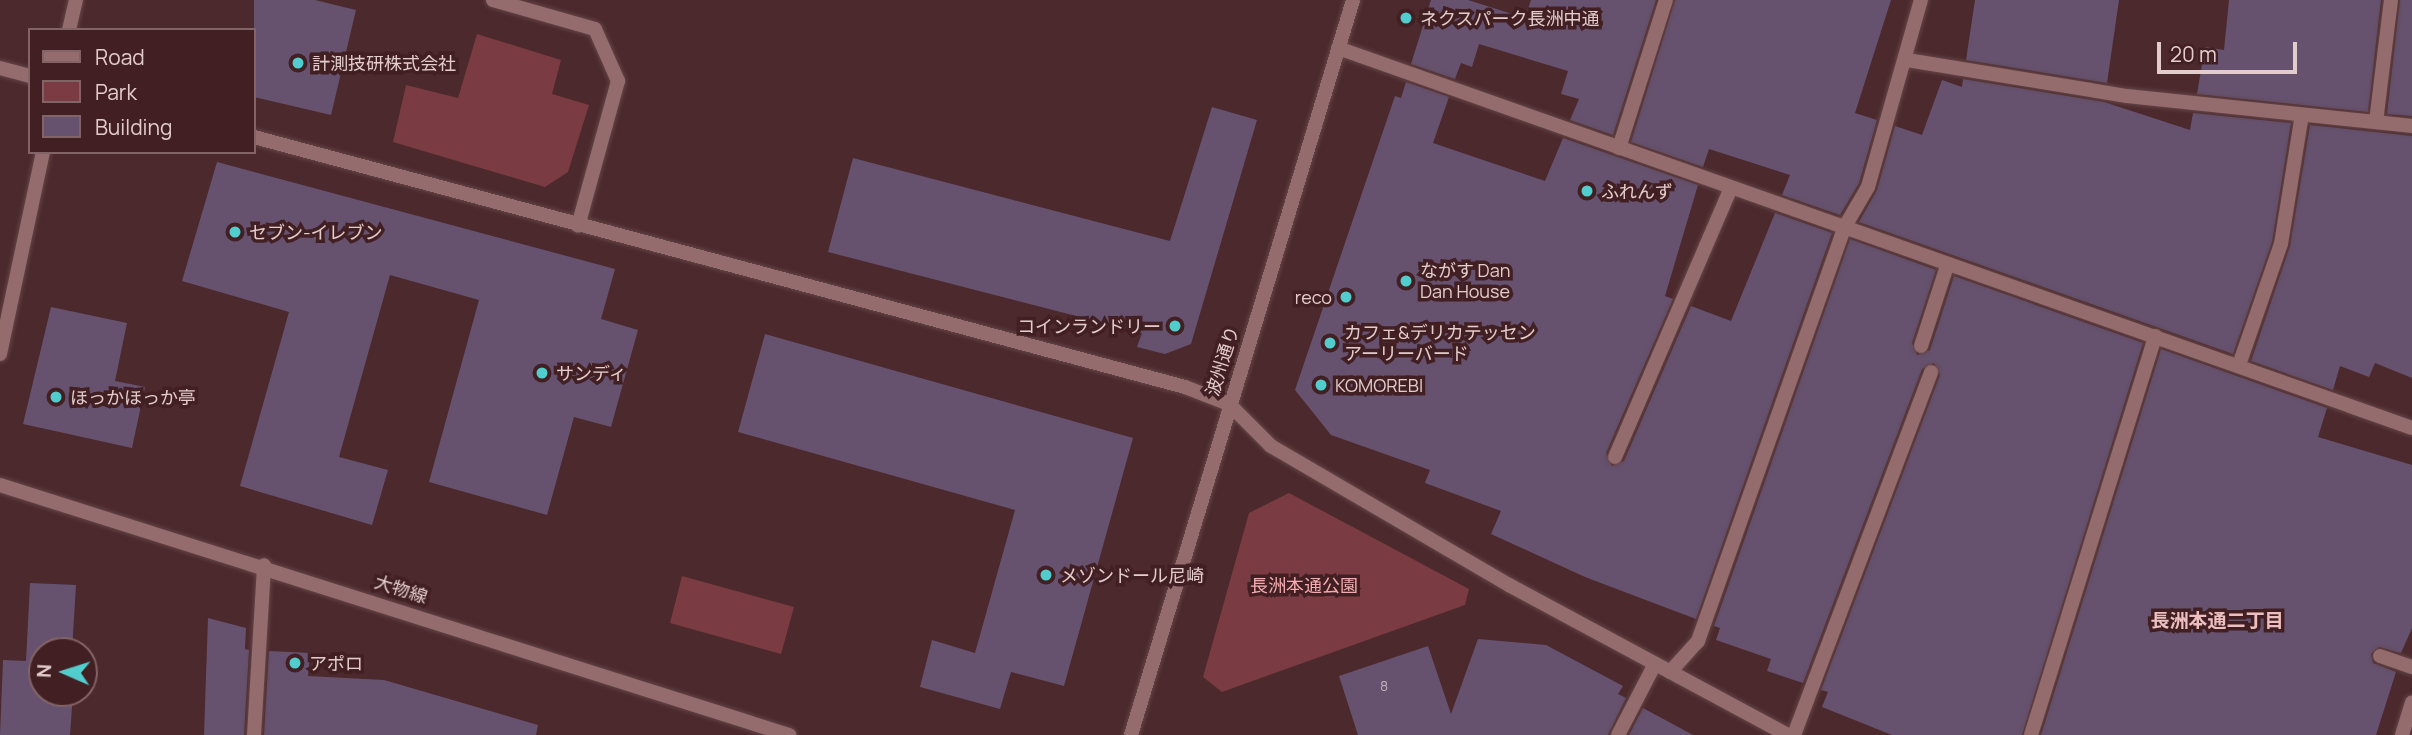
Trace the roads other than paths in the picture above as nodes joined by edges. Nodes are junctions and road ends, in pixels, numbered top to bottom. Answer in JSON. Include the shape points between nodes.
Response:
{"nodes":[{"id":1,"x":76,"y":0,"type":"edge"},
{"id":2,"x":493,"y":0,"type":"edge"},
{"id":3,"x":1353,"y":0,"type":"edge"},
{"id":4,"x":1666,"y":0,"type":"edge"},
{"id":5,"x":1921,"y":0,"type":"edge"},
{"id":6,"x":2391,"y":0,"type":"edge"},
{"id":7,"x":69,"y":28,"type":"edge"},
{"id":8,"x":1338,"y":48,"type":"junction"},
{"id":9,"x":1907,"y":60,"type":"junction"},
{"id":10,"x":0,"y":68,"type":"edge"},
{"id":11,"x":28,"y":75,"type":"edge"},
{"id":12,"x":2302,"y":115,"type":"junction"},
{"id":13,"x":2376,"y":122,"type":"junction"},
{"id":14,"x":2412,"y":126,"type":"edge"},
{"id":15,"x":256,"y":138,"type":"edge"},
{"id":16,"x":1619,"y":148,"type":"junction"},
{"id":17,"x":43,"y":154,"type":"edge"},
{"id":18,"x":1731,"y":188,"type":"junction"},
{"id":19,"x":578,"y":226,"type":"junction"},
{"id":20,"x":1844,"y":228,"type":"junction"},
{"id":21,"x":1947,"y":266,"type":"junction"},
{"id":22,"x":2155,"y":336,"type":"junction"},
{"id":23,"x":1922,"y":345,"type":"dead end"},
{"id":24,"x":0,"y":354,"type":"edge"},
{"id":25,"x":2239,"y":365,"type":"junction"},
{"id":26,"x":1931,"y":372,"type":"dead end"},
{"id":27,"x":1229,"y":404,"type":"junction"},
{"id":28,"x":2412,"y":428,"type":"edge"},
{"id":29,"x":1615,"y":457,"type":"dead end"},
{"id":30,"x":0,"y":485,"type":"edge"},
{"id":31,"x":264,"y":565,"type":"junction"},
{"id":32,"x":2380,"y":656,"type":"dead end"},
{"id":33,"x":1655,"y":663,"type":"junction"},
{"id":34,"x":2412,"y":667,"type":"edge"},
{"id":35,"x":1670,"y":672,"type":"junction"},
{"id":36,"x":2412,"y":703,"type":"edge"},
{"id":37,"x":254,"y":735,"type":"edge"},
{"id":38,"x":789,"y":735,"type":"edge"},
{"id":39,"x":1131,"y":735,"type":"edge"},
{"id":40,"x":1618,"y":735,"type":"edge"},
{"id":41,"x":1788,"y":735,"type":"edge"},
{"id":42,"x":1794,"y":735,"type":"edge"},
{"id":43,"x":2031,"y":735,"type":"edge"},
{"id":44,"x":2402,"y":735,"type":"edge"}],
"edges":[{"from":1,"to":7,"type":"street"},
{"from":2,"to":19,"type":"street","via":[[595,29],[618,81]]},
{"from":3,"to":8,"type":"street","name":"波州通り"},
{"from":4,"to":16,"type":"street"},
{"from":5,"to":9,"type":"street"},
{"from":6,"to":13,"type":"street"},
{"from":8,"to":16,"type":"street"},
{"from":8,"to":27,"type":"street","name":"波州通り"},
{"from":9,"to":12,"type":"street","via":[[2127,96]]},
{"from":9,"to":20,"type":"street","via":[[1868,187]]},
{"from":10,"to":11,"type":"street"},
{"from":12,"to":13,"type":"street"},
{"from":12,"to":25,"type":"street","via":[[2281,244]]},
{"from":13,"to":14,"type":"street"},
{"from":15,"to":19,"type":"street"},
{"from":16,"to":18,"type":"street"},
{"from":17,"to":24,"type":"street"},
{"from":18,"to":20,"type":"street"},
{"from":18,"to":29,"type":"street"},
{"from":19,"to":27,"type":"street","via":[[1185,387]]},
{"from":20,"to":21,"type":"street"},
{"from":20,"to":35,"type":"street","via":[[1698,641]]},
{"from":21,"to":22,"type":"street"},
{"from":21,"to":23,"type":"street"},
{"from":22,"to":25,"type":"street"},
{"from":22,"to":43,"type":"street"},
{"from":25,"to":28,"type":"street"},
{"from":26,"to":42,"type":"street"},
{"from":27,"to":33,"type":"street","via":[[1271,446],[1553,610]]},
{"from":27,"to":39,"type":"street","name":"波州通り"},
{"from":30,"to":31,"type":"street","name":"大物線"},
{"from":31,"to":37,"type":"street"},
{"from":31,"to":38,"type":"street","name":"大物線"},
{"from":32,"to":34,"type":"street"},
{"from":33,"to":35,"type":"street"},
{"from":33,"to":40,"type":"street"},
{"from":35,"to":41,"type":"street"},
{"from":36,"to":44,"type":"street"}]}
